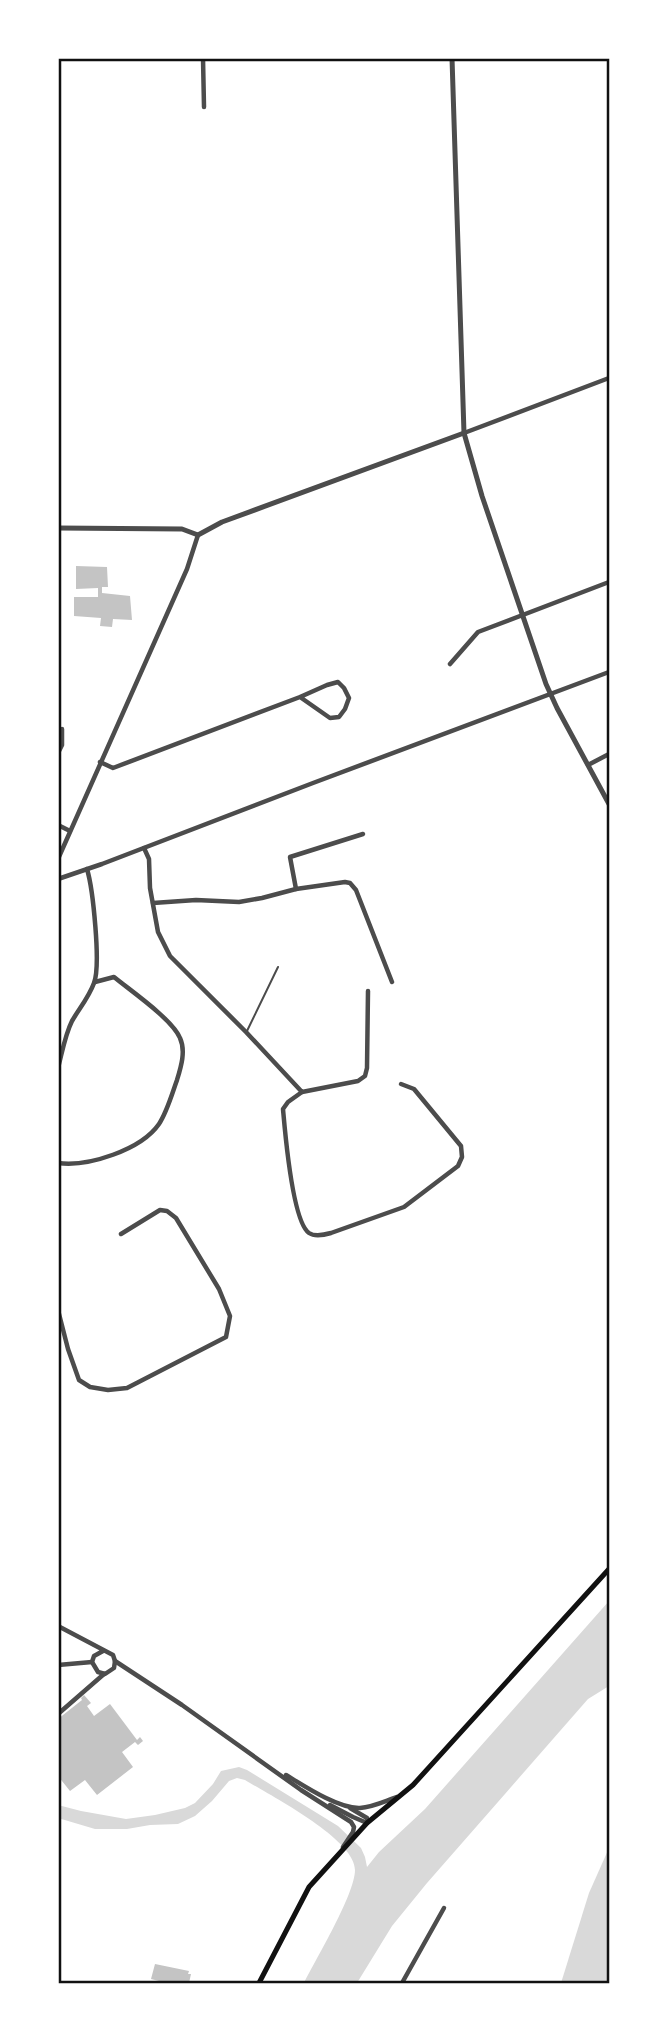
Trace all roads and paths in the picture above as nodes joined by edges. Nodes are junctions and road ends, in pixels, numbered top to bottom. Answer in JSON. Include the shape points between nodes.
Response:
{"nodes":[{"id":1,"x":203,"y":58,"type":"edge"},
{"id":2,"x":452,"y":58,"type":"edge"},
{"id":3,"x":204,"y":107,"type":"dead end"},
{"id":4,"x":609,"y":379,"type":"edge"},
{"id":5,"x":464,"y":433,"type":"junction"},
{"id":6,"x":58,"y":528,"type":"edge"},
{"id":7,"x":198,"y":535,"type":"junction"},
{"id":8,"x":609,"y":582,"type":"edge"},
{"id":9,"x":522,"y":615,"type":"junction"},
{"id":10,"x":450,"y":664,"type":"dead end"},
{"id":11,"x":609,"y":673,"type":"edge"},
{"id":12,"x":551,"y":695,"type":"junction"},
{"id":13,"x":300,"y":697,"type":"junction"},
{"id":14,"x":62,"y":729,"type":"dead end"},
{"id":15,"x":58,"y":753,"type":"edge"},
{"id":16,"x":609,"y":754,"type":"edge"},
{"id":17,"x":100,"y":762,"type":"junction"},
{"id":18,"x":588,"y":765,"type":"junction"},
{"id":19,"x":609,"y":804,"type":"edge"},
{"id":20,"x":58,"y":825,"type":"edge"},
{"id":21,"x":69,"y":831,"type":"junction"},
{"id":22,"x":363,"y":834,"type":"dead end"},
{"id":23,"x":144,"y":848,"type":"junction"},
{"id":24,"x":58,"y":859,"type":"edge"},
{"id":25,"x":87,"y":869,"type":"junction"},
{"id":26,"x":58,"y":879,"type":"edge"},
{"id":27,"x":296,"y":889,"type":"junction"},
{"id":28,"x":153,"y":903,"type":"junction"},
{"id":29,"x":278,"y":967,"type":"dead end"},
{"id":30,"x":95,"y":982,"type":"junction"},
{"id":31,"x":392,"y":982,"type":"dead end"},
{"id":32,"x":368,"y":991,"type":"dead end"},
{"id":33,"x":246,"y":1032,"type":"junction"},
{"id":34,"x":58,"y":1068,"type":"edge"},
{"id":35,"x":401,"y":1084,"type":"dead end"},
{"id":36,"x":302,"y":1092,"type":"junction"},
{"id":37,"x":58,"y":1163,"type":"edge"},
{"id":38,"x":121,"y":1234,"type":"dead end"},
{"id":39,"x":58,"y":1310,"type":"edge"},
{"id":40,"x":609,"y":1569,"type":"edge"},
{"id":41,"x":58,"y":1626,"type":"edge"},
{"id":42,"x":103,"y":1651,"type":"junction"},
{"id":43,"x":115,"y":1661,"type":"junction"},
{"id":44,"x":92,"y":1662,"type":"junction"},
{"id":45,"x":58,"y":1665,"type":"edge"},
{"id":46,"x":105,"y":1674,"type":"junction"},
{"id":47,"x":58,"y":1714,"type":"edge"},
{"id":48,"x":264,"y":1762,"type":"junction"},
{"id":49,"x":301,"y":1790,"type":"junction"},
{"id":50,"x":402,"y":1794,"type":"junction"},
{"id":51,"x":346,"y":1806,"type":"junction"},
{"id":52,"x":367,"y":1822,"type":"junction"},
{"id":53,"x":356,"y":1832,"type":"junction"},
{"id":54,"x":444,"y":1909,"type":"dead end"},
{"id":55,"x":258,"y":1983,"type":"edge"},
{"id":56,"x":402,"y":1983,"type":"edge"}],
"edges":[{"from":1,"to":3,"type":"street"},
{"from":2,"to":5,"type":"street"},
{"from":4,"to":5,"type":"street"},
{"from":5,"to":7,"type":"street","via":[[222,522]]},
{"from":5,"to":9,"type":"street"},
{"from":6,"to":7,"type":"street","via":[[182,529]]},
{"from":7,"to":17,"type":"street"},
{"from":8,"to":9,"type":"street"},
{"from":9,"to":10,"type":"street","via":[[478,632]]},
{"from":9,"to":12,"type":"street"},
{"from":11,"to":12,"type":"street"},
{"from":12,"to":18,"type":"street"},
{"from":12,"to":23,"type":"street"},
{"from":13,"to":13,"type":"street","via":[[338,682],[349,698],[339,717],[330,718]]},
{"from":13,"to":17,"type":"street","via":[[113,768]]},
{"from":14,"to":15,"type":"street"},
{"from":16,"to":18,"type":"street"},
{"from":17,"to":21,"type":"street"},
{"from":18,"to":19,"type":"street"},
{"from":20,"to":21,"type":"street"},
{"from":21,"to":24,"type":"street"},
{"from":22,"to":27,"type":"street","via":[[290,857]]},
{"from":23,"to":25,"type":"street"},
{"from":23,"to":28,"type":"street"},
{"from":25,"to":26,"type":"street"},
{"from":25,"to":30,"type":"street","via":[[93,904]]},
{"from":27,"to":28,"type":"street","via":[[239,902]]},
{"from":27,"to":31,"type":"street","via":[[350,883]]},
{"from":28,"to":33,"type":"street","via":[[158,932],[170,956]]},
{"from":29,"to":33,"type":"lane"},
{"from":30,"to":34,"type":"street","via":[[70,1024]]},
{"from":30,"to":37,"type":"street","via":[[114,977],[170,1024],[183,1046],[181,1067],[160,1124],[150,1134],[101,1160]]},
{"from":32,"to":36,"type":"street","via":[[365,1076]]},
{"from":33,"to":36,"type":"street"},
{"from":35,"to":36,"type":"street","via":[[414,1088],[461,1146],[458,1166],[404,1207],[319,1236],[309,1233],[302,1223],[289,1166],[284,1109]]},
{"from":38,"to":39,"type":"street","via":[[160,1210],[176,1218],[230,1315],[226,1337],[127,1388],[108,1390],[79,1380]]},
{"from":40,"to":50,"type":"main road"},
{"from":41,"to":42,"type":"street"},
{"from":42,"to":43,"type":"street"},
{"from":42,"to":44,"type":"street"},
{"from":43,"to":46,"type":"street"},
{"from":43,"to":48,"type":"street"},
{"from":44,"to":45,"type":"street"},
{"from":44,"to":46,"type":"street"},
{"from":46,"to":47,"type":"street"},
{"from":48,"to":49,"type":"street"},
{"from":48,"to":51,"type":"street"},
{"from":49,"to":52,"type":"street"},
{"from":49,"to":53,"type":"street","via":[[351,1822]]},
{"from":50,"to":51,"type":"street","via":[[371,1806]]},
{"from":50,"to":52,"type":"main road"},
{"from":51,"to":52,"type":"street"},
{"from":52,"to":53,"type":"main road"},
{"from":53,"to":55,"type":"main road","via":[[309,1887]]},
{"from":54,"to":56,"type":"street"}]}
